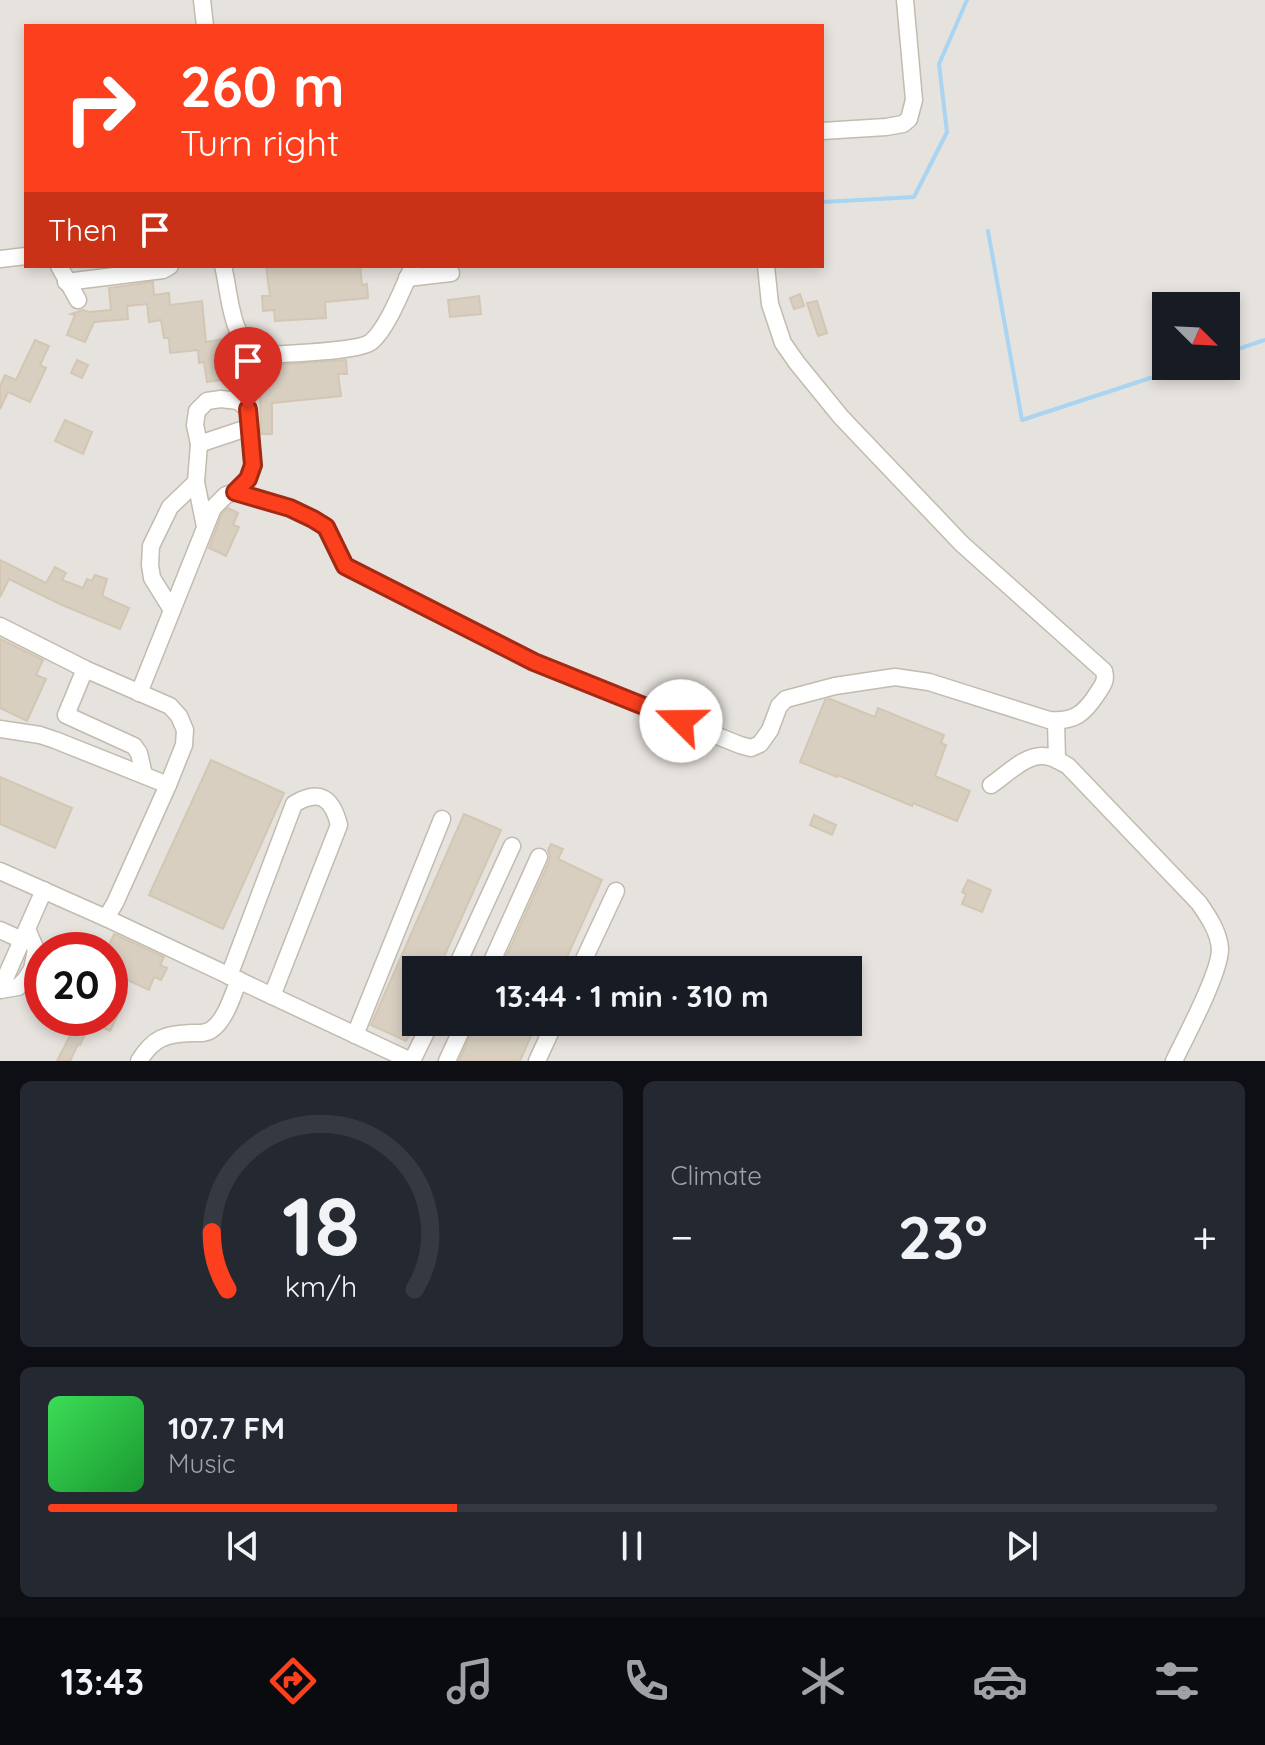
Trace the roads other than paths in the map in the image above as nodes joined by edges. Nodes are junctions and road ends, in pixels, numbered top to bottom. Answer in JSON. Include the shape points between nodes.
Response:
{"nodes":[{"id":1,"x":202,"y":0,"type":"edge"},
{"id":2,"x":905,"y":0,"type":"edge"},
{"id":3,"x":205,"y":24,"type":"edge"},
{"id":4,"x":824,"y":131,"type":"edge"},
{"id":5,"x":24,"y":256,"type":"edge"},
{"id":6,"x":0,"y":259,"type":"edge"},
{"id":7,"x":166,"y":268,"type":"edge"},
{"id":8,"x":223,"y":268,"type":"edge"},
{"id":9,"x":766,"y":268,"type":"edge"},
{"id":10,"x":410,"y":272,"type":"edge"},
{"id":11,"x":451,"y":273,"type":"dead end"},
{"id":12,"x":63,"y":274,"type":"edge"},
{"id":13,"x":78,"y":300,"type":"dead end"},
{"id":14,"x":250,"y":427,"type":"junction"},
{"id":15,"x":199,"y":444,"type":"junction"},
{"id":16,"x":196,"y":482,"type":"junction"},
{"id":17,"x":235,"y":492,"type":"junction"},
{"id":18,"x":205,"y":527,"type":"junction"},
{"id":19,"x":172,"y":610,"type":"junction"},
{"id":20,"x":0,"y":626,"type":"edge"},
{"id":21,"x":85,"y":669,"type":"junction"},
{"id":22,"x":139,"y":693,"type":"junction"},
{"id":23,"x":66,"y":715,"type":"junction"},
{"id":24,"x":1056,"y":721,"type":"junction"},
{"id":25,"x":0,"y":729,"type":"edge"},
{"id":26,"x":55,"y":740,"type":"junction"},
{"id":27,"x":1057,"y":760,"type":"junction"},
{"id":28,"x":144,"y":775,"type":"junction"},
{"id":29,"x":168,"y":785,"type":"junction"},
{"id":30,"x":991,"y":785,"type":"dead end"},
{"id":31,"x":442,"y":819,"type":"dead end"},
{"id":32,"x":512,"y":846,"type":"dead end"},
{"id":33,"x":539,"y":857,"type":"dead end"},
{"id":34,"x":0,"y":871,"type":"edge"},
{"id":35,"x":44,"y":890,"type":"junction"},
{"id":36,"x":616,"y":891,"type":"dead end"},
{"id":37,"x":106,"y":918,"type":"junction"},
{"id":38,"x":0,"y":930,"type":"edge"},
{"id":39,"x":25,"y":932,"type":"edge"},
{"id":40,"x":24,"y":934,"type":"joint"},
{"id":41,"x":461,"y":956,"type":"edge"},
{"id":42,"x":494,"y":956,"type":"edge"},
{"id":43,"x":586,"y":956,"type":"edge"},
{"id":44,"x":234,"y":978,"type":"junction"},
{"id":45,"x":0,"y":990,"type":"edge"},
{"id":46,"x":272,"y":996,"type":"junction"},
{"id":47,"x":355,"y":1035,"type":"junction"},
{"id":48,"x":424,"y":1036,"type":"edge"},
{"id":49,"x":459,"y":1036,"type":"edge"},
{"id":50,"x":549,"y":1036,"type":"edge"},
{"id":51,"x":139,"y":1061,"type":"edge"},
{"id":52,"x":412,"y":1061,"type":"edge"},
{"id":53,"x":447,"y":1061,"type":"edge"},
{"id":54,"x":537,"y":1061,"type":"edge"},
{"id":55,"x":1174,"y":1061,"type":"edge"}],
"edges":[{"from":1,"to":3,"type":"lane"},
{"from":2,"to":4,"type":"lane","via":[[914,100],[909,119],[886,127]]},
{"from":5,"to":6,"type":"lane"},
{"from":7,"to":12,"type":"lane"},
{"from":8,"to":10,"type":"lane","via":[[237,332],[249,349],[268,355],[369,344]]},
{"from":9,"to":24,"type":"lane","via":[[770,304],[783,343],[841,417],[962,544],[1104,671],[1104,683],[1089,707],[1079,716]]},
{"from":10,"to":11,"type":"lane"},
{"from":12,"to":13,"type":"lane"},
{"from":14,"to":15,"type":"lane"},
{"from":14,"to":15,"type":"lane","via":[[248,409],[238,401],[207,401],[197,411]]},
{"from":14,"to":17,"type":"lane","via":[[253,465]]},
{"from":15,"to":16,"type":"lane"},
{"from":16,"to":18,"type":"lane"},
{"from":16,"to":19,"type":"lane","via":[[170,507],[151,546],[152,578]]},
{"from":17,"to":18,"type":"lane","via":[[213,508]]},
{"from":17,"to":24,"type":"lane","via":[[313,519],[326,527],[345,566],[534,662],[740,745],[760,744],[786,699],[895,677],[929,682]]},
{"from":18,"to":19,"type":"lane"},
{"from":19,"to":22,"type":"lane"},
{"from":20,"to":21,"type":"lane"},
{"from":21,"to":22,"type":"lane"},
{"from":21,"to":23,"type":"lane"},
{"from":22,"to":29,"type":"lane","via":[[170,706],[185,730]]},
{"from":23,"to":26,"type":"lane"},
{"from":23,"to":28,"type":"lane","via":[[134,746]]},
{"from":24,"to":27,"type":"lane"},
{"from":25,"to":26,"type":"lane"},
{"from":26,"to":28,"type":"lane"},
{"from":27,"to":30,"type":"lane","via":[[1042,755],[1027,760]]},
{"from":27,"to":55,"type":"lane","via":[[1199,903],[1215,930],[1220,949],[1216,970]]},
{"from":28,"to":29,"type":"lane"},
{"from":29,"to":37,"type":"lane"},
{"from":31,"to":47,"type":"lane"},
{"from":32,"to":41,"type":"lane"},
{"from":33,"to":42,"type":"lane"},
{"from":34,"to":35,"type":"lane"},
{"from":35,"to":37,"type":"lane"},
{"from":35,"to":39,"type":"lane"},
{"from":36,"to":43,"type":"lane"},
{"from":37,"to":44,"type":"lane"},
{"from":38,"to":40,"type":"lane"},
{"from":40,"to":45,"type":"lane"},
{"from":44,"to":46,"type":"lane"},
{"from":44,"to":46,"type":"lane","via":[[294,804],[316,795],[329,801],[339,825]]},
{"from":44,"to":51,"type":"lane","via":[[224,1015],[214,1028],[162,1038],[148,1046]]},
{"from":46,"to":47,"type":"lane"},
{"from":47,"to":52,"type":"lane"},
{"from":48,"to":52,"type":"lane"},
{"from":49,"to":53,"type":"lane"},
{"from":50,"to":54,"type":"lane"}]}
